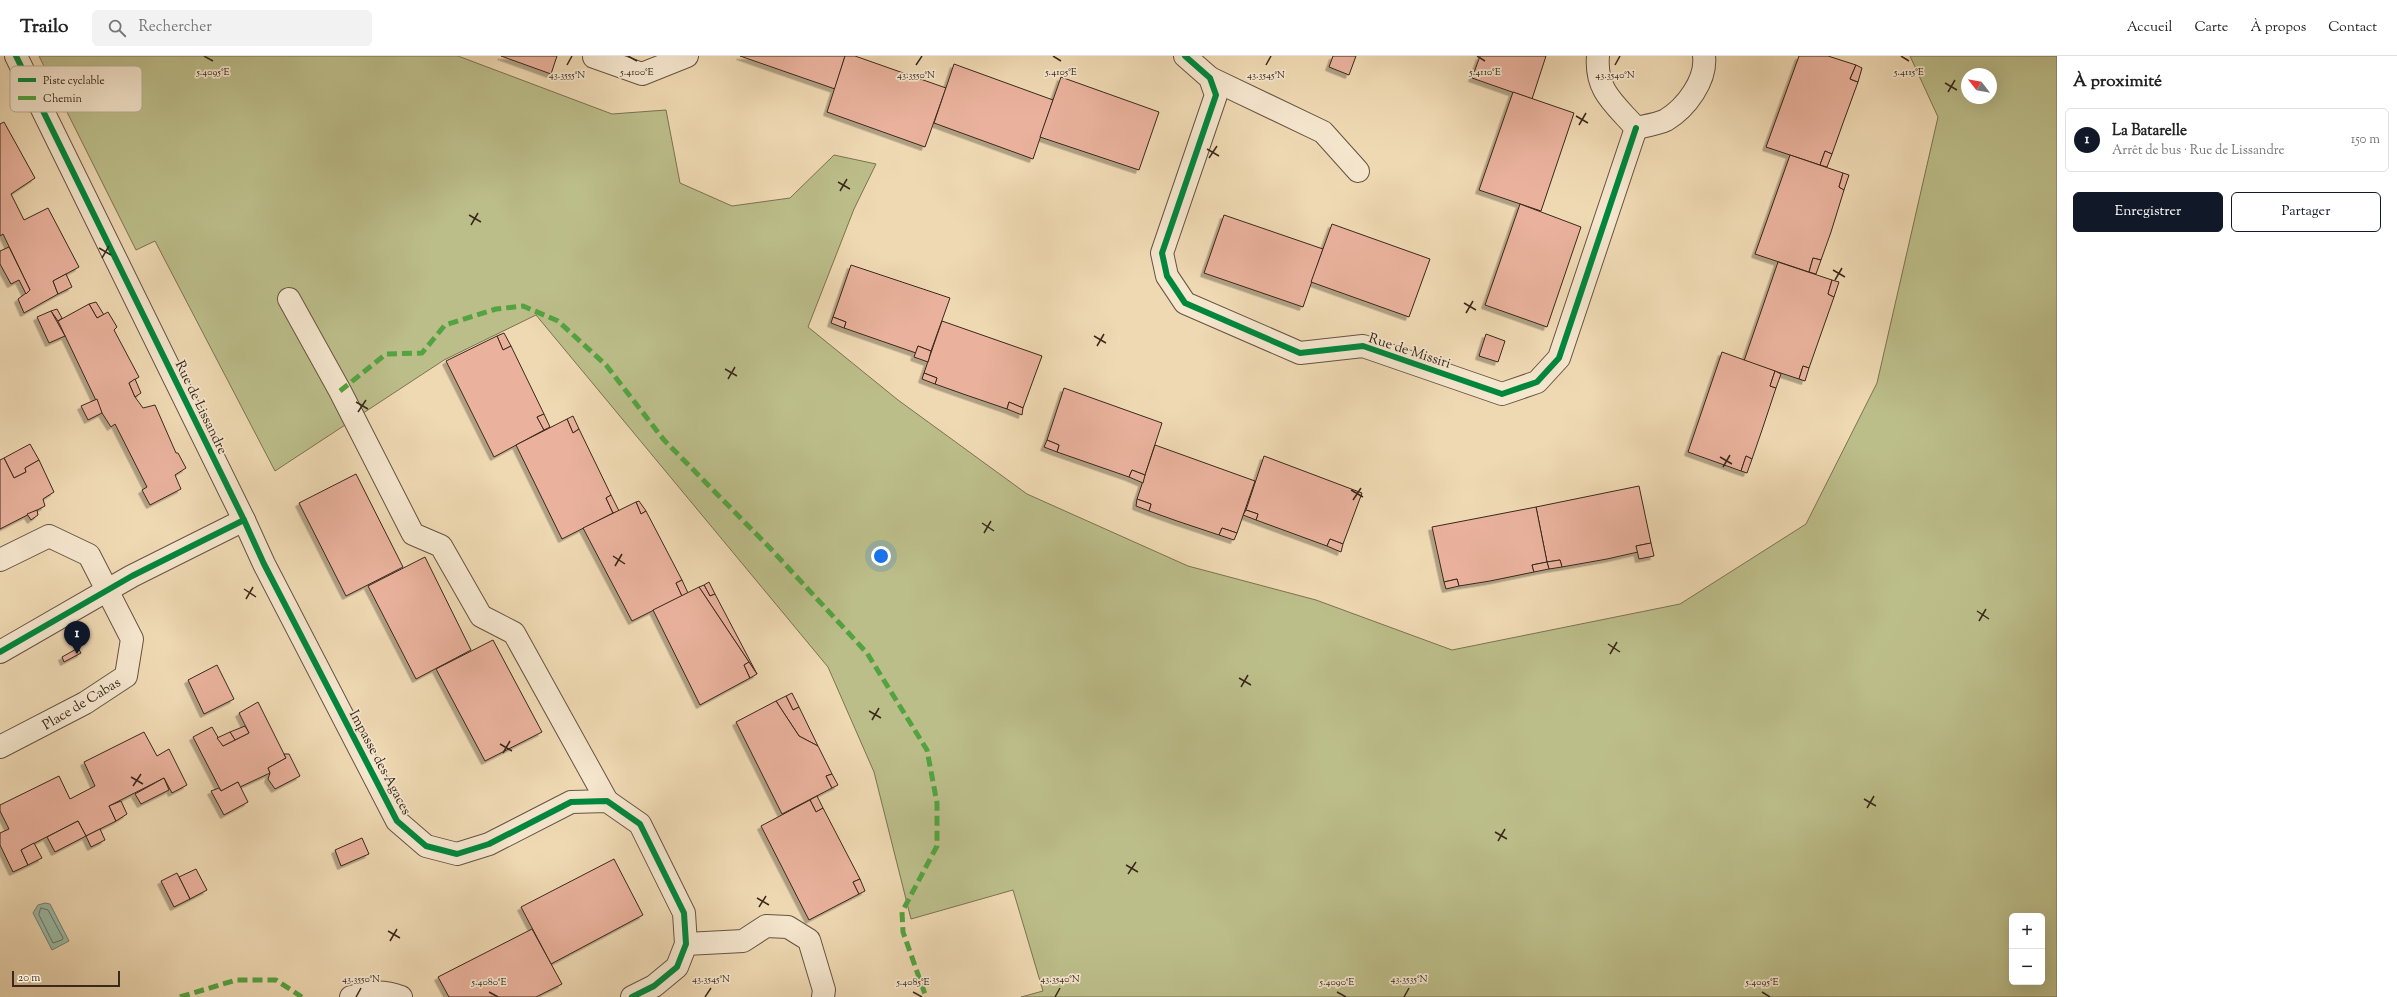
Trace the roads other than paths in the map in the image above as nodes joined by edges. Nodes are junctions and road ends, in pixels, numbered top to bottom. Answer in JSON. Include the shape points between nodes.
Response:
{"nodes":[{"id":1,"x":16,"y":56,"type":"edge"},
{"id":2,"x":687,"y":56,"type":"edge"},
{"id":3,"x":1185,"y":56,"type":"edge"},
{"id":4,"x":1598,"y":56,"type":"edge"},
{"id":5,"x":1704,"y":56,"type":"edge"},
{"id":6,"x":594,"y":57,"type":"edge"},
{"id":7,"x":21,"y":66,"type":"edge"},
{"id":8,"x":1210,"y":78,"type":"junction"},
{"id":9,"x":44,"y":112,"type":"edge"},
{"id":10,"x":1636,"y":128,"type":"junction"},
{"id":11,"x":1358,"y":171,"type":"dead end"},
{"id":12,"x":289,"y":299,"type":"dead end"},
{"id":13,"x":244,"y":520,"type":"junction"},
{"id":14,"x":0,"y":560,"type":"edge"},
{"id":15,"x":108,"y":590,"type":"junction"},
{"id":16,"x":0,"y":652,"type":"edge"},
{"id":17,"x":0,"y":747,"type":"edge"},
{"id":18,"x":607,"y":801,"type":"junction"},
{"id":19,"x":686,"y":944,"type":"junction"},
{"id":20,"x":351,"y":997,"type":"edge"},
{"id":21,"x":400,"y":997,"type":"edge"},
{"id":22,"x":632,"y":997,"type":"edge"},
{"id":23,"x":823,"y":997,"type":"edge"}],
"edges":[{"from":1,"to":7,"type":"street","name":"Rue de Lissandre"},
{"from":2,"to":6,"type":"street","via":[[642,74]]},
{"from":3,"to":8,"type":"street"},
{"from":4,"to":10,"type":"street","via":[[1597,68],[1602,88]]},
{"from":5,"to":10,"type":"street","via":[[1705,64],[1686,104],[1665,120]]},
{"from":8,"to":10,"type":"street","name":"Rue de Missiri","via":[[1216,95],[1162,253],[1167,276],[1185,303],[1300,353],[1363,346],[1502,394],[1537,382],[1559,358]]},
{"from":8,"to":11,"type":"street","via":[[1322,132]]},
{"from":9,"to":13,"type":"street","name":"Rue de Lissandre"},
{"from":12,"to":18,"type":"street","via":[[340,391],[413,534],[442,546],[481,616],[514,633]]},
{"from":13,"to":15,"type":"street"},
{"from":13,"to":18,"type":"street","name":"Impasse des Agaces","via":[[397,821],[426,846],[457,854],[489,844],[571,802]]},
{"from":14,"to":15,"type":"street","name":"Place de Cabas","via":[[49,536],[89,555]]},
{"from":15,"to":16,"type":"street"},
{"from":15,"to":17,"type":"street","name":"Place de Cabas","via":[[132,639],[126,676],[85,704]]},
{"from":18,"to":19,"type":"street","via":[[640,824],[684,913]]},
{"from":19,"to":22,"type":"street","via":[[677,967],[654,986]]},
{"from":19,"to":23,"type":"street","via":[[743,941],[766,926],[788,927],[809,940],[824,990]]},
{"from":20,"to":21,"type":"street","via":[[366,992],[388,992]]}]}
